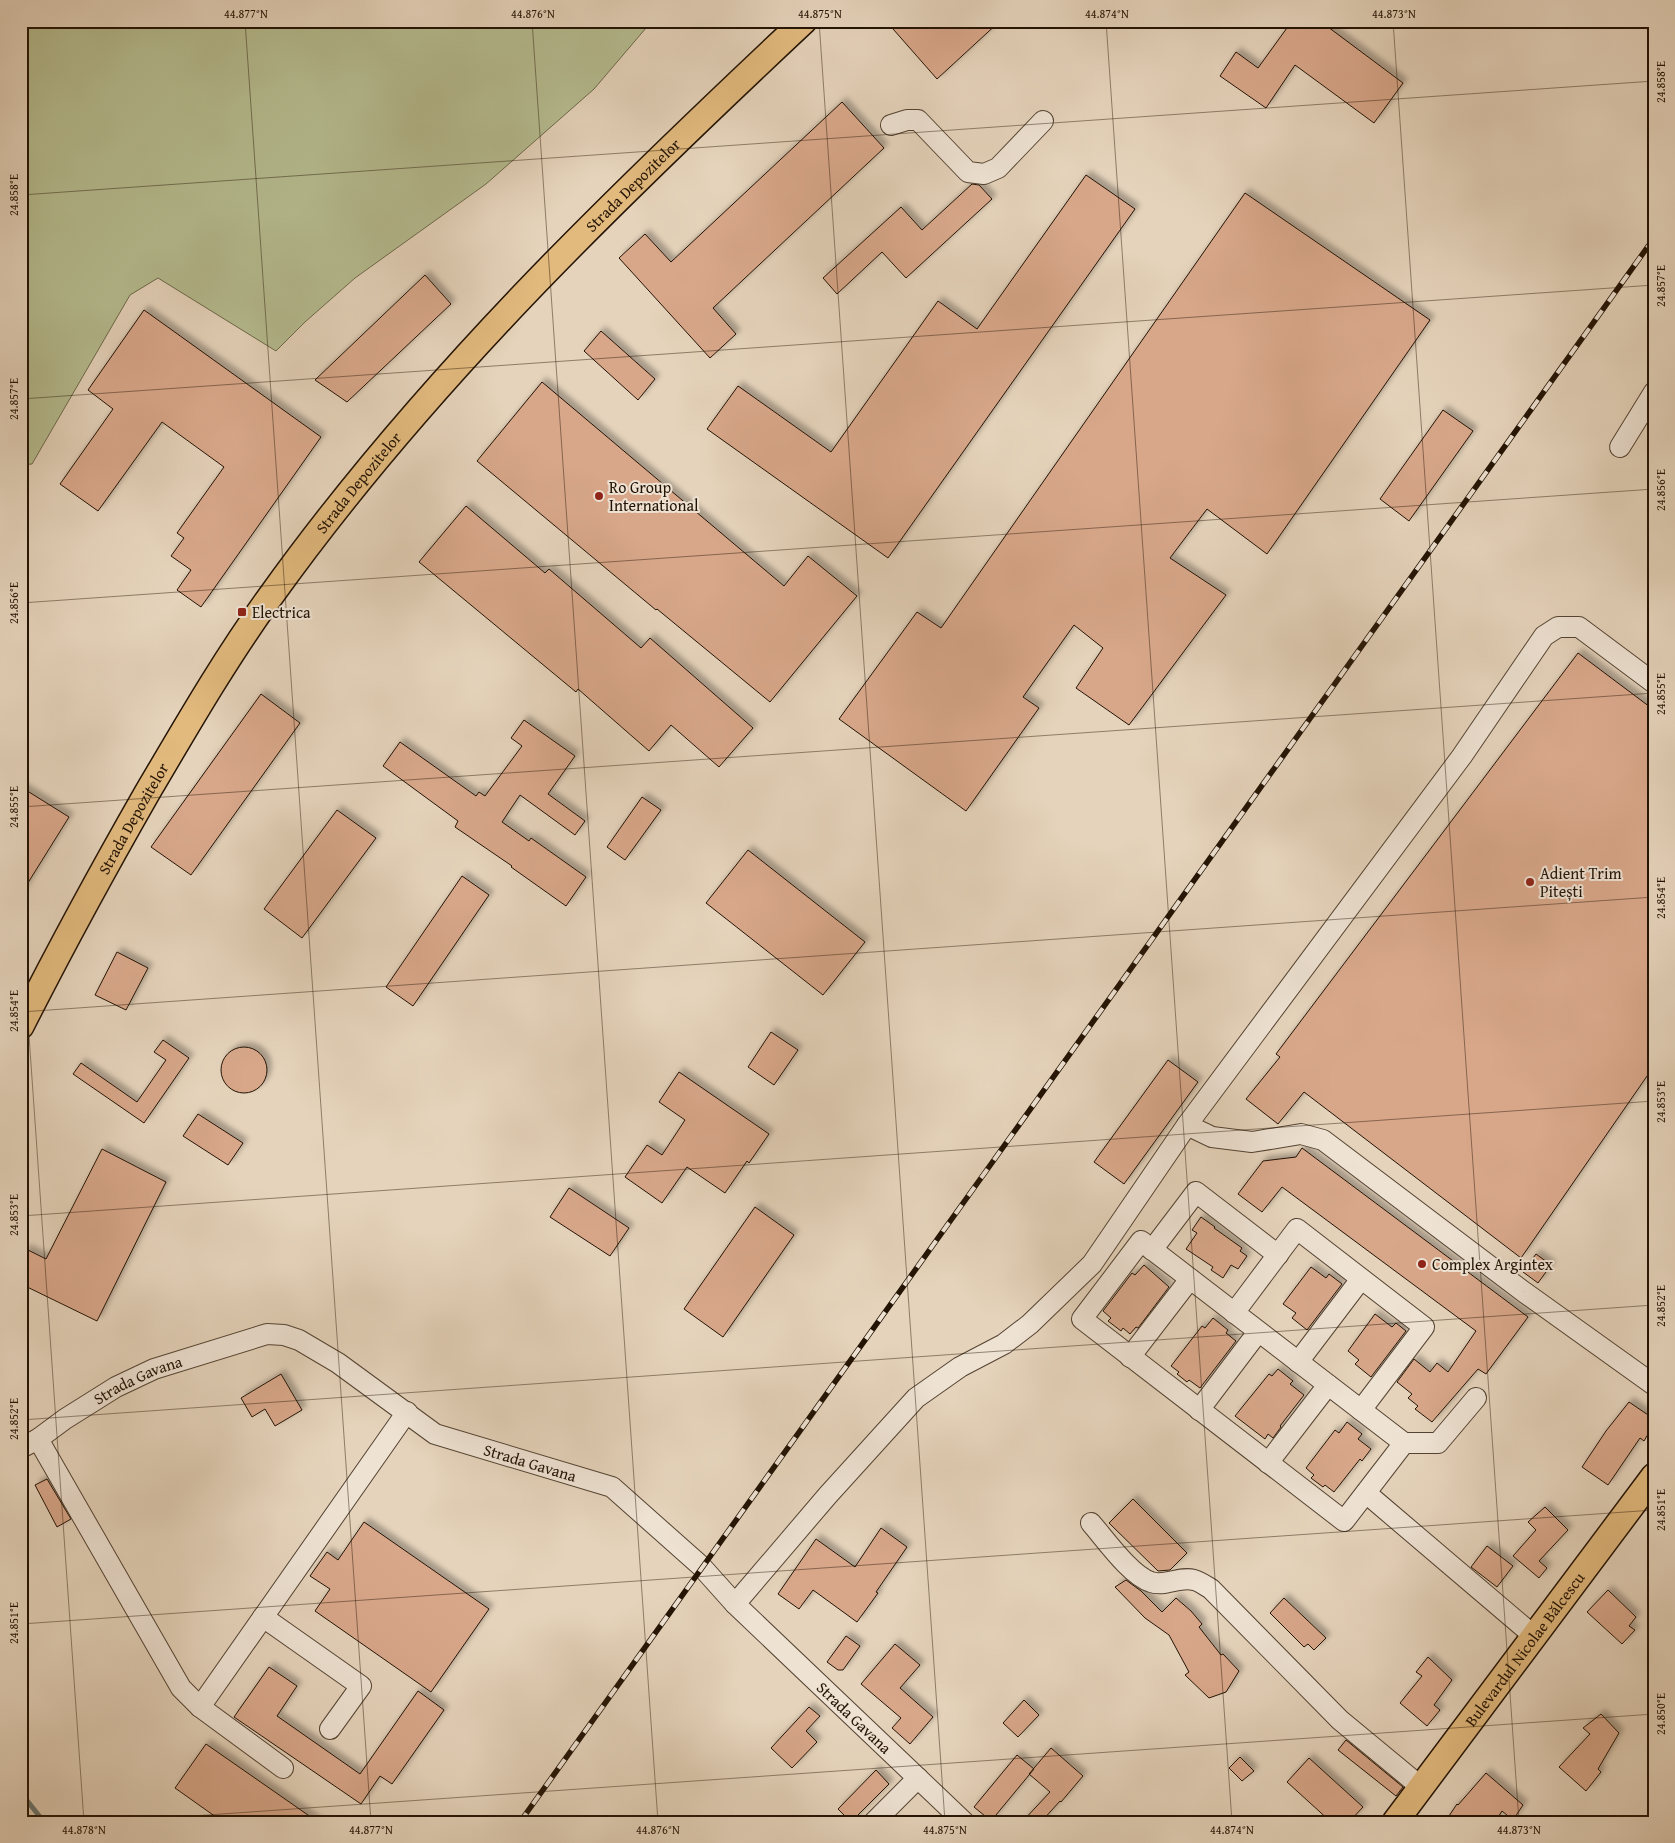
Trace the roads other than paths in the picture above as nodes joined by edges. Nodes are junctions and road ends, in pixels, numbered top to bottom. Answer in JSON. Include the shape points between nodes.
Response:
{"nodes":[{"id":1,"x":804,"y":21,"type":"edge"},
{"id":2,"x":1043,"y":121,"type":"dead end"},
{"id":3,"x":891,"y":125,"type":"dead end"},
{"id":4,"x":1654,"y":392,"type":"edge"},
{"id":5,"x":1620,"y":446,"type":"dead end"},
{"id":6,"x":1654,"y":683,"type":"edge"},
{"id":7,"x":21,"y":1026,"type":"edge"},
{"id":8,"x":1187,"y":1125,"type":"junction"},
{"id":9,"x":1152,"y":1250,"type":"junction"},
{"id":10,"x":1278,"y":1255,"type":"junction"},
{"id":11,"x":1190,"y":1279,"type":"junction"},
{"id":12,"x":1361,"y":1279,"type":"junction"},
{"id":13,"x":1234,"y":1313,"type":"junction"},
{"id":14,"x":1258,"y":1332,"type":"junction"},
{"id":15,"x":1130,"y":1357,"type":"junction"},
{"id":16,"x":1298,"y":1362,"type":"junction"},
{"id":17,"x":1328,"y":1385,"type":"junction"},
{"id":18,"x":1654,"y":1386,"type":"edge"},
{"id":19,"x":1476,"y":1398,"type":"dead end"},
{"id":20,"x":1199,"y":1410,"type":"junction"},
{"id":21,"x":1361,"y":1410,"type":"junction"},
{"id":22,"x":407,"y":1412,"type":"junction"},
{"id":23,"x":30,"y":1443,"type":"edge"},
{"id":24,"x":1404,"y":1443,"type":"junction"},
{"id":25,"x":1268,"y":1463,"type":"junction"},
{"id":26,"x":1654,"y":1476,"type":"edge"},
{"id":27,"x":1366,"y":1493,"type":"junction"},
{"id":28,"x":1091,"y":1523,"type":"dead end"},
{"id":29,"x":735,"y":1604,"type":"junction"},
{"id":30,"x":263,"y":1617,"type":"junction"},
{"id":31,"x":1534,"y":1636,"type":"junction"},
{"id":32,"x":200,"y":1707,"type":"junction"},
{"id":33,"x":330,"y":1729,"type":"dead end"},
{"id":34,"x":283,"y":1768,"type":"dead end"},
{"id":35,"x":918,"y":1778,"type":"junction"},
{"id":36,"x":1421,"y":1787,"type":"junction"},
{"id":37,"x":874,"y":1822,"type":"edge"},
{"id":38,"x":964,"y":1822,"type":"edge"},
{"id":39,"x":1395,"y":1822,"type":"edge"}],
"edges":[{"from":1,"to":7,"type":"main road","name":"Strada Depozitelor","via":[[531,287],[460,362],[338,506],[252,623],[181,734]]},
{"from":2,"to":3,"type":"street","via":[[998,168],[984,174],[968,172],[918,120]]},
{"from":4,"to":5,"type":"street"},
{"from":6,"to":8,"type":"street","via":[[1579,627],[1558,627],[1544,636],[1462,756]]},
{"from":8,"to":18,"type":"street","via":[[1212,1137],[1252,1142],[1301,1134],[1323,1140]]},
{"from":8,"to":29,"type":"street","via":[[1092,1264],[1030,1324],[1004,1344],[960,1368],[916,1398]]},
{"from":9,"to":10,"type":"street","via":[[1196,1192]]},
{"from":9,"to":11,"type":"street"},
{"from":9,"to":15,"type":"street","via":[[1141,1241],[1082,1319]]},
{"from":10,"to":12,"type":"street","via":[[1297,1229]]},
{"from":10,"to":13,"type":"street"},
{"from":11,"to":13,"type":"street"},
{"from":11,"to":15,"type":"street"},
{"from":12,"to":16,"type":"street"},
{"from":12,"to":21,"type":"street","via":[[1424,1327]]},
{"from":13,"to":14,"type":"street"},
{"from":14,"to":16,"type":"street"},
{"from":14,"to":20,"type":"street"},
{"from":15,"to":20,"type":"street"},
{"from":16,"to":17,"type":"street"},
{"from":17,"to":21,"type":"street"},
{"from":17,"to":25,"type":"street"},
{"from":19,"to":24,"type":"street","via":[[1438,1443]]},
{"from":20,"to":25,"type":"street"},
{"from":21,"to":24,"type":"street"},
{"from":22,"to":23,"type":"street","name":"Strada Gavana","via":[[299,1340],[266,1334],[154,1369],[116,1387]]},
{"from":22,"to":29,"type":"street","name":"Strada Gavana","via":[[435,1434],[612,1487],[701,1566]]},
{"from":22,"to":30,"type":"street"},
{"from":23,"to":32,"type":"street","via":[[181,1688]]},
{"from":24,"to":27,"type":"street"},
{"from":25,"to":27,"type":"street","via":[[1344,1521]]},
{"from":26,"to":31,"type":"main road","name":"Bulevardul Nicolae Bălcescu"},
{"from":27,"to":31,"type":"street"},
{"from":28,"to":36,"type":"street","via":[[1134,1572],[1151,1582],[1162,1584],[1180,1579],[1194,1580],[1211,1589],[1340,1720]]},
{"from":29,"to":35,"type":"street","name":"Strada Gavana"},
{"from":30,"to":32,"type":"street"},
{"from":30,"to":33,"type":"street","via":[[360,1686]]},
{"from":31,"to":36,"type":"main road","name":"Bulevardul Nicolae Bălcescu"},
{"from":32,"to":34,"type":"street"},
{"from":35,"to":37,"type":"street"},
{"from":35,"to":38,"type":"street","name":"Strada Gavana"},
{"from":36,"to":39,"type":"main road","name":"Bulevardul Nicolae Bălcescu"}]}
